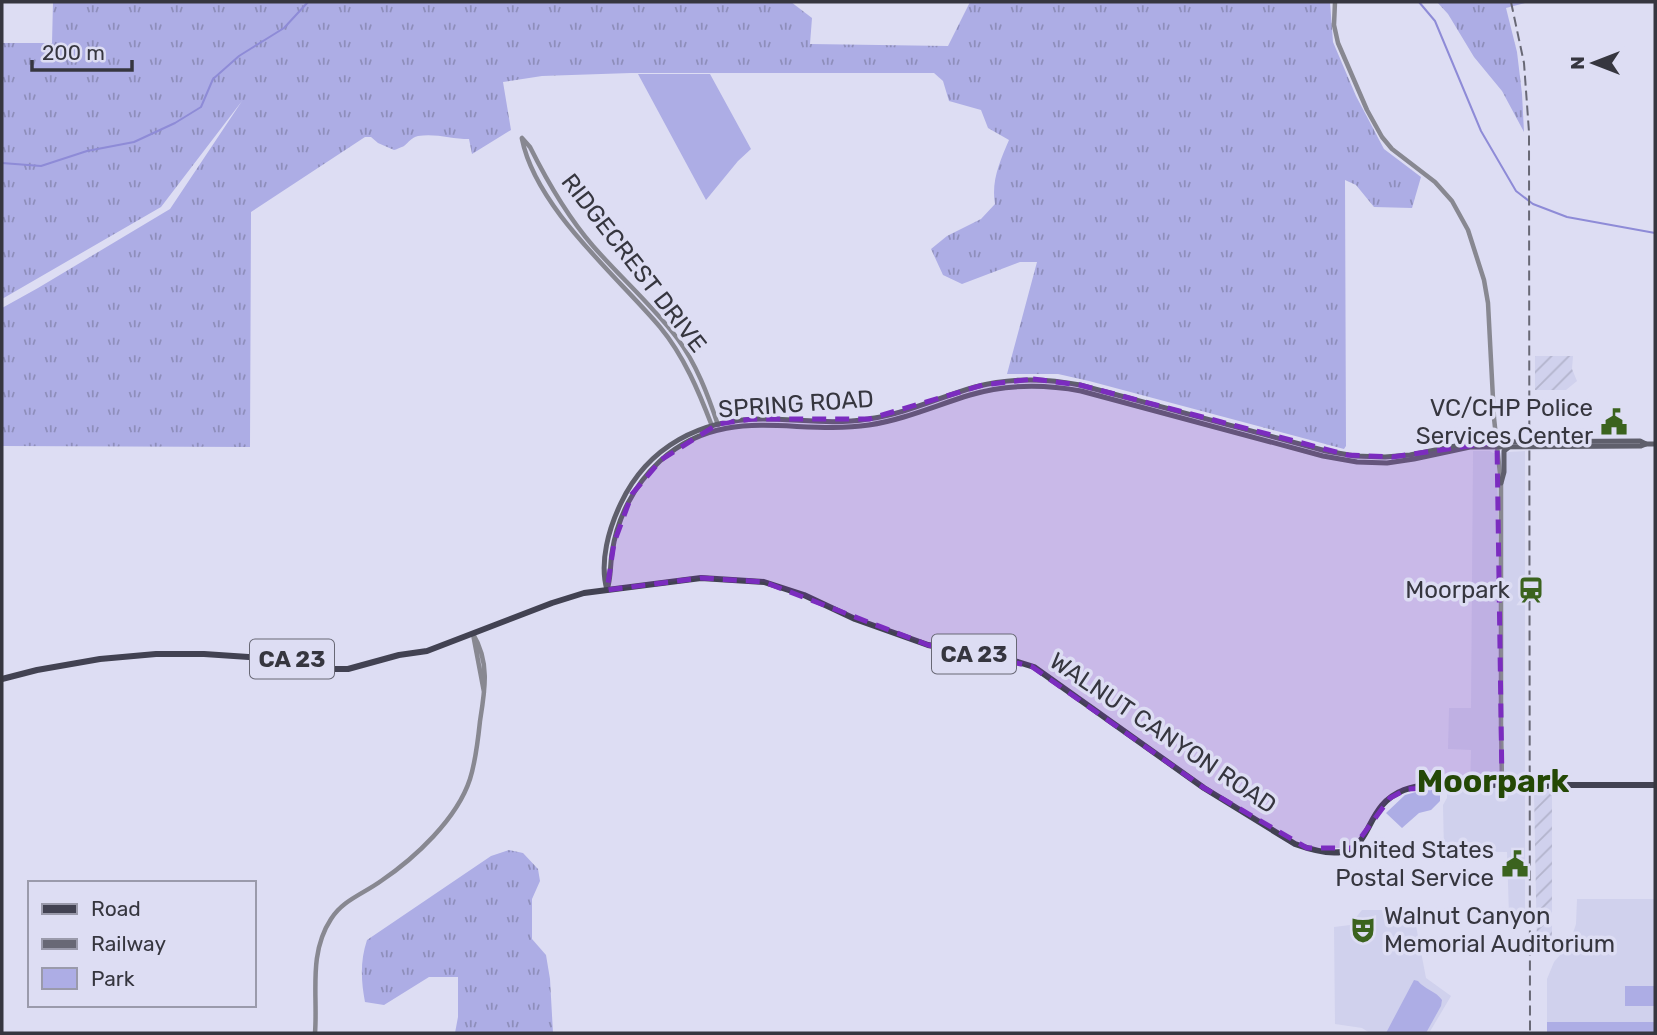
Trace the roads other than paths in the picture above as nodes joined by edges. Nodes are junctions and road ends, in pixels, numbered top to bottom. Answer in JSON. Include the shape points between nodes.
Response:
{"nodes":[{"id":1,"x":1335,"y":2,"type":"edge"},
{"id":2,"x":716,"y":427,"type":"junction"},
{"id":3,"x":1497,"y":444,"type":"junction"},
{"id":4,"x":1646,"y":444,"type":"junction"},
{"id":5,"x":1655,"y":444,"type":"edge"},
{"id":6,"x":1513,"y":447,"type":"junction"},
{"id":7,"x":1501,"y":483,"type":"junction"},
{"id":8,"x":607,"y":590,"type":"junction"},
{"id":9,"x":473,"y":634,"type":"junction"},
{"id":10,"x":2,"y":679,"type":"edge"},
{"id":11,"x":1502,"y":785,"type":"junction"},
{"id":12,"x":1655,"y":785,"type":"edge"},
{"id":13,"x":315,"y":1033,"type":"edge"}],
"edges":[{"from":1,"to":3,"type":"street","via":[[1338,43],[1382,137],[1446,192],[1476,254],[1486,291]]},
{"from":2,"to":2,"type":"street","name":"RIDGECREST DRIVE","via":[[697,372],[678,339],[562,207],[522,138],[540,185],[562,218],[662,330]]},
{"from":2,"to":3,"type":"main road","name":"SPRING ROAD","via":[[752,419],[869,419],[983,385],[1042,380],[1080,385],[1348,455],[1392,457],[1468,443]]},
{"from":2,"to":8,"type":"main road","name":"SPRING ROAD","via":[[681,444],[632,494],[621,517]]},
{"from":3,"to":4,"type":"main road","name":"SPRING ROAD"},
{"from":3,"to":6,"type":"main road","name":"SPRING ROAD"},
{"from":3,"to":7,"type":"street"},
{"from":4,"to":5,"type":"main road","name":"SPRING ROAD"},
{"from":4,"to":6,"type":"main road","name":"SPRING ROAD"},
{"from":6,"to":7,"type":"main road","via":[[1504,451]]},
{"from":7,"to":11,"type":"street"},
{"from":8,"to":9,"type":"main road","name":"WALNUT CANYON ROAD","number":"CA 23","via":[[567,598]]},
{"from":8,"to":11,"type":"main road","name":"WALNUT CANYON ROAD","number":"CA 23","via":[[701,578],[764,582],[928,645],[1023,663],[1046,674],[1204,788],[1295,844],[1318,850],[1353,848],[1378,811],[1403,790]]},
{"from":9,"to":10,"type":"main road","name":"WALNUT CANYON ROAD","number":"CA 23","via":[[426,651],[348,669],[294,660],[156,654],[100,659]]},
{"from":9,"to":13,"type":"street","via":[[486,686],[467,787],[421,849],[332,918],[316,957]]},
{"from":11,"to":12,"type":"main road","number":"CA 23"}]}
